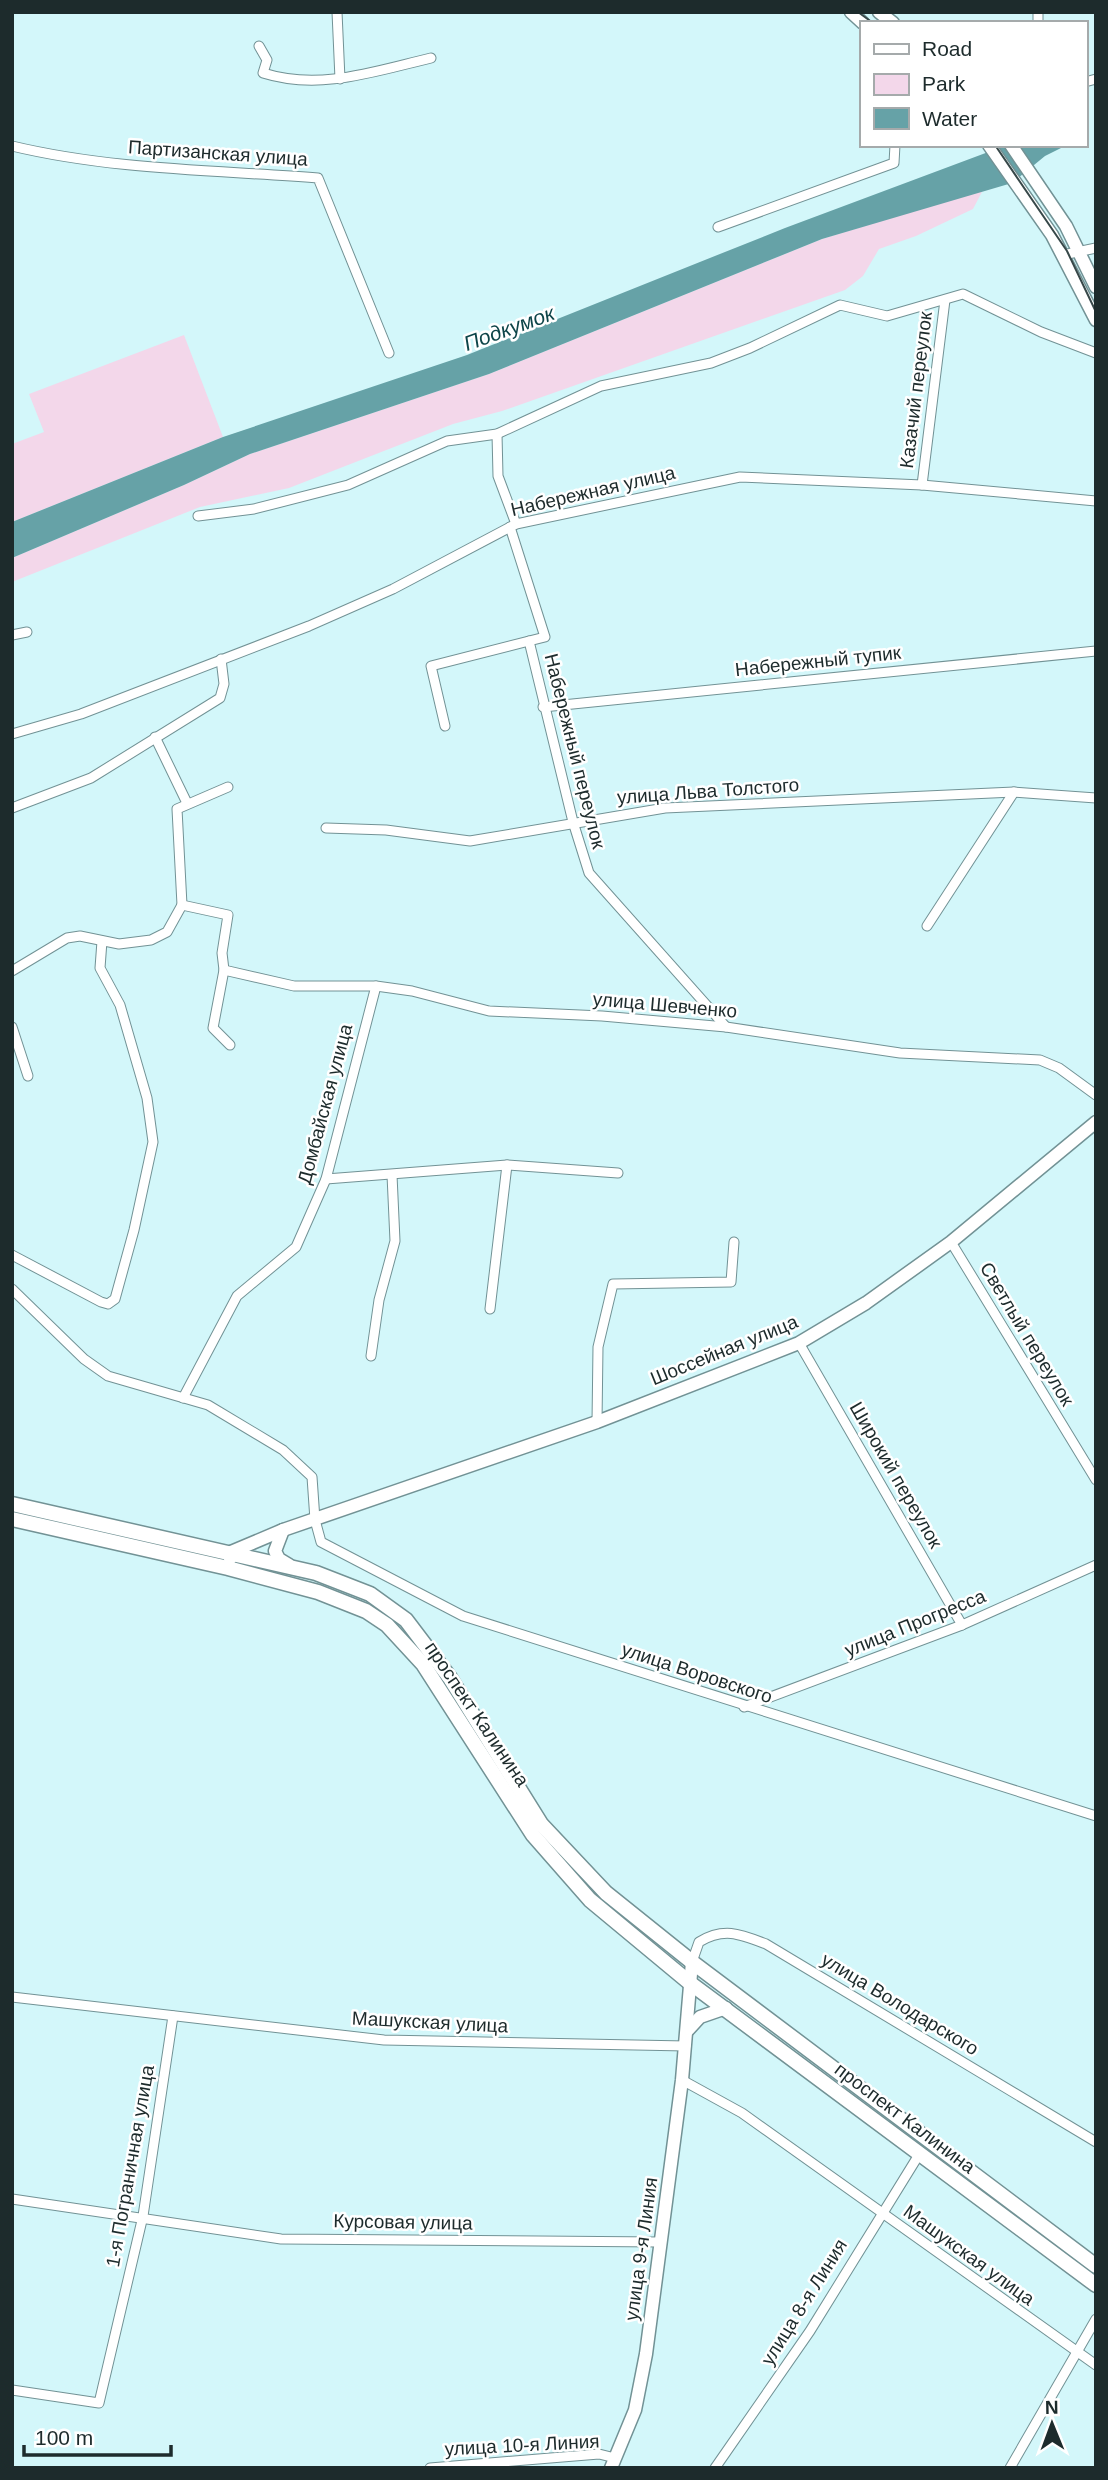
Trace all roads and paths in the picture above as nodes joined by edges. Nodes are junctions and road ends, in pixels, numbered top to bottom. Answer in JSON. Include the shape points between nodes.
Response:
{"nodes":[{"id":1,"x":337,"y":12,"type":"edge"},
{"id":2,"x":259,"y":46,"type":"dead end"},
{"id":3,"x":432,"y":58,"type":"dead end"},
{"id":4,"x":340,"y":79,"type":"junction"},
{"id":5,"x":12,"y":146,"type":"edge"},
{"id":6,"x":895,"y":147,"type":"edge"},
{"id":7,"x":990,"y":147,"type":"edge"},
{"id":8,"x":1012,"y":147,"type":"edge"},
{"id":9,"x":718,"y":227,"type":"dead end"},
{"id":10,"x":1096,"y":248,"type":"edge"},
{"id":11,"x":1079,"y":251,"type":"junction"},
{"id":12,"x":1063,"y":255,"type":"junction"},
{"id":13,"x":1096,"y":287,"type":"edge"},
{"id":14,"x":944,"y":300,"type":"junction"},
{"id":15,"x":1096,"y":320,"type":"edge"},
{"id":16,"x":1096,"y":353,"type":"edge"},
{"id":17,"x":389,"y":354,"type":"dead end"},
{"id":18,"x":497,"y":434,"type":"junction"},
{"id":19,"x":922,"y":485,"type":"junction"},
{"id":20,"x":1096,"y":501,"type":"edge"},
{"id":21,"x":198,"y":516,"type":"dead end"},
{"id":22,"x":513,"y":525,"type":"junction"},
{"id":23,"x":27,"y":632,"type":"dead end"},
{"id":24,"x":12,"y":635,"type":"edge"},
{"id":25,"x":529,"y":640,"type":"junction"},
{"id":26,"x":1096,"y":651,"type":"edge"},
{"id":27,"x":220,"y":659,"type":"junction"},
{"id":28,"x":543,"y":707,"type":"junction"},
{"id":29,"x":445,"y":726,"type":"dead end"},
{"id":30,"x":12,"y":734,"type":"edge"},
{"id":31,"x":155,"y":737,"type":"junction"},
{"id":32,"x":228,"y":787,"type":"dead end"},
{"id":33,"x":1014,"y":792,"type":"junction"},
{"id":34,"x":1096,"y":798,"type":"edge"},
{"id":35,"x":187,"y":803,"type":"junction"},
{"id":36,"x":12,"y":808,"type":"edge"},
{"id":37,"x":573,"y":822,"type":"junction"},
{"id":38,"x":326,"y":828,"type":"dead end"},
{"id":39,"x":182,"y":905,"type":"junction"},
{"id":40,"x":927,"y":926,"type":"dead end"},
{"id":41,"x":102,"y":941,"type":"junction"},
{"id":42,"x":224,"y":970,"type":"junction"},
{"id":43,"x":12,"y":971,"type":"edge"},
{"id":44,"x":376,"y":986,"type":"junction"},
{"id":45,"x":12,"y":1027,"type":"edge"},
{"id":46,"x":726,"y":1027,"type":"junction"},
{"id":47,"x":230,"y":1045,"type":"dead end"},
{"id":48,"x":27,"y":1076,"type":"dead end"},
{"id":49,"x":1096,"y":1095,"type":"edge"},
{"id":50,"x":1096,"y":1122,"type":"edge"},
{"id":51,"x":506,"y":1165,"type":"junction"},
{"id":52,"x":618,"y":1173,"type":"dead end"},
{"id":53,"x":392,"y":1175,"type":"junction"},
{"id":54,"x":326,"y":1179,"type":"junction"},
{"id":55,"x":734,"y":1242,"type":"dead end"},
{"id":56,"x":951,"y":1242,"type":"junction"},
{"id":57,"x":12,"y":1255,"type":"edge"},
{"id":58,"x":12,"y":1289,"type":"edge"},
{"id":59,"x":490,"y":1309,"type":"dead end"},
{"id":60,"x":799,"y":1343,"type":"junction"},
{"id":61,"x":371,"y":1356,"type":"dead end"},
{"id":62,"x":183,"y":1398,"type":"junction"},
{"id":63,"x":597,"y":1422,"type":"junction"},
{"id":64,"x":1096,"y":1480,"type":"edge"},
{"id":65,"x":12,"y":1504,"type":"edge"},
{"id":66,"x":12,"y":1519,"type":"edge"},
{"id":67,"x":315,"y":1520,"type":"junction"},
{"id":68,"x":283,"y":1530,"type":"junction"},
{"id":69,"x":231,"y":1552,"type":"junction"},
{"id":70,"x":1096,"y":1565,"type":"edge"},
{"id":71,"x":292,"y":1567,"type":"junction"},
{"id":72,"x":228,"y":1568,"type":"junction"},
{"id":73,"x":962,"y":1625,"type":"junction"},
{"id":74,"x":744,"y":1707,"type":"junction"},
{"id":75,"x":1096,"y":1816,"type":"edge"},
{"id":76,"x":692,"y":1962,"type":"junction"},
{"id":77,"x":690,"y":1983,"type":"junction"},
{"id":78,"x":12,"y":1997,"type":"edge"},
{"id":79,"x":726,"y":2008,"type":"junction"},
{"id":80,"x":173,"y":2016,"type":"junction"},
{"id":81,"x":688,"y":2030,"type":"junction"},
{"id":82,"x":686,"y":2046,"type":"junction"},
{"id":83,"x":682,"y":2080,"type":"junction"},
{"id":84,"x":1096,"y":2142,"type":"edge"},
{"id":85,"x":920,"y":2153,"type":"junction"},
{"id":86,"x":12,"y":2199,"type":"edge"},
{"id":87,"x":880,"y":2213,"type":"junction"},
{"id":88,"x":145,"y":2217,"type":"junction"},
{"id":89,"x":660,"y":2242,"type":"junction"},
{"id":90,"x":1096,"y":2266,"type":"edge"},
{"id":91,"x":1096,"y":2285,"type":"edge"},
{"id":92,"x":1096,"y":2319,"type":"edge"},
{"id":93,"x":1077,"y":2354,"type":"junction"},
{"id":94,"x":1096,"y":2365,"type":"edge"},
{"id":95,"x":12,"y":2390,"type":"edge"},
{"id":96,"x":611,"y":2464,"type":"edge"},
{"id":97,"x":430,"y":2468,"type":"edge"},
{"id":98,"x":715,"y":2468,"type":"edge"},
{"id":99,"x":1010,"y":2468,"type":"edge"}],
"edges":[{"from":1,"to":4,"type":"street"},
{"from":2,"to":4,"type":"street","via":[[267,60],[263,73],[289,82]]},
{"from":3,"to":4,"type":"street"},
{"from":5,"to":17,"type":"street","name":"Партизанская улица","via":[[56,156],[233,175],[318,178]]},
{"from":6,"to":9,"type":"street","via":[[894,163]]},
{"from":7,"to":12,"type":"main road"},
{"from":8,"to":11,"type":"main road"},
{"from":10,"to":11,"type":"street"},
{"from":11,"to":12,"type":"street"},
{"from":11,"to":13,"type":"main road"},
{"from":12,"to":15,"type":"main road"},
{"from":14,"to":16,"type":"street","via":[[963,294]]},
{"from":14,"to":18,"type":"street","via":[[887,316],[840,305],[711,363],[601,386]]},
{"from":14,"to":19,"type":"street","name":"Казачий переулок"},
{"from":18,"to":21,"type":"street","via":[[447,441],[348,485],[254,509]]},
{"from":18,"to":22,"type":"street","name":"Набережный переулок","via":[[498,476]]},
{"from":19,"to":20,"type":"street","name":"Набережная улица"},
{"from":19,"to":22,"type":"street","name":"Набережная улица","via":[[740,477]]},
{"from":22,"to":25,"type":"street","name":"Набережный переулок","via":[[545,636]]},
{"from":22,"to":27,"type":"street","name":"Набережная улица","via":[[393,589]]},
{"from":23,"to":24,"type":"street"},
{"from":25,"to":28,"type":"street","name":"Набережный переулок"},
{"from":25,"to":29,"type":"street","name":"Набережный переулок","via":[[431,666]]},
{"from":26,"to":28,"type":"street","name":"Набережный тупик"},
{"from":27,"to":30,"type":"street","name":"Набережная улица","via":[[81,713]]},
{"from":27,"to":31,"type":"street","via":[[224,684],[220,698]]},
{"from":28,"to":37,"type":"street","name":"Набережный переулок"},
{"from":31,"to":35,"type":"street"},
{"from":31,"to":36,"type":"street","via":[[91,778]]},
{"from":32,"to":35,"type":"street","via":[[200,802]]},
{"from":33,"to":34,"type":"street","name":"улица Льва Толстого"},
{"from":33,"to":37,"type":"street","name":"улица Льва Толстого","via":[[665,808]]},
{"from":33,"to":40,"type":"street"},
{"from":35,"to":39,"type":"street","via":[[177,809]]},
{"from":37,"to":38,"type":"street","name":"улица Льва Толстого","via":[[470,841]]},
{"from":37,"to":46,"type":"street","name":"Набережный переулок","via":[[589,873]]},
{"from":39,"to":41,"type":"street","via":[[167,932],[151,940]]},
{"from":39,"to":42,"type":"street","via":[[228,915]]},
{"from":41,"to":43,"type":"street","via":[[67,938]]},
{"from":41,"to":57,"type":"street","via":[[100,968],[120,1005],[147,1098],[153,1142],[115,1300],[108,1304]]},
{"from":42,"to":44,"type":"street","name":"улица Шевченко","via":[[293,986]]},
{"from":42,"to":47,"type":"street","via":[[213,1028]]},
{"from":44,"to":46,"type":"street","name":"улица Шевченко","via":[[489,1011]]},
{"from":44,"to":54,"type":"street","name":"Домбайская улица"},
{"from":45,"to":48,"type":"street"},
{"from":46,"to":49,"type":"street","name":"улица Шевченко","via":[[900,1053],[1040,1060]]},
{"from":50,"to":56,"type":"main road","name":"Шоссейная улица"},
{"from":51,"to":52,"type":"street"},
{"from":51,"to":53,"type":"street"},
{"from":51,"to":59,"type":"street"},
{"from":53,"to":54,"type":"street"},
{"from":53,"to":61,"type":"street","via":[[396,1241],[379,1300]]},
{"from":54,"to":62,"type":"street","name":"Домбайская улица","via":[[296,1247],[237,1296]]},
{"from":55,"to":63,"type":"street","via":[[731,1282],[613,1284],[598,1347]]},
{"from":56,"to":60,"type":"main road","name":"Шоссейная улица","via":[[866,1303]]},
{"from":56,"to":64,"type":"street","name":"Светлый переулок"},
{"from":58,"to":62,"type":"street","via":[[84,1359],[108,1376]]},
{"from":60,"to":63,"type":"main road","name":"Шоссейная улица"},
{"from":60,"to":73,"type":"street","name":"Широкий переулок"},
{"from":62,"to":67,"type":"street","via":[[208,1405],[272,1444],[312,1477]]},
{"from":63,"to":67,"type":"main road","name":"Шоссейная улица"},
{"from":65,"to":69,"type":"main road","name":"проспект Калинина"},
{"from":66,"to":72,"type":"main road","name":"проспект Калинина"},
{"from":67,"to":68,"type":"main road","name":"Шоссейная улица"},
{"from":67,"to":74,"type":"street","name":"улица Воровского","via":[[321,1542],[463,1616]]},
{"from":68,"to":69,"type":"main road","name":"Шоссейная улица"},
{"from":68,"to":71,"type":"main road","via":[[275,1551]]},
{"from":69,"to":71,"type":"main road","name":"проспект Калинина"},
{"from":69,"to":72,"type":"main road"},
{"from":70,"to":73,"type":"street","name":"улица Прогресса"},
{"from":71,"to":76,"type":"main road","name":"проспект Калинина","via":[[350,1584],[406,1620],[450,1678],[541,1824],[606,1893]]},
{"from":72,"to":77,"type":"main road","name":"проспект Калинина","via":[[343,1600],[387,1625],[423,1664],[559,1868],[607,1915]]},
{"from":73,"to":74,"type":"street","name":"улица Прогресса"},
{"from":74,"to":75,"type":"street","name":"улица Воровского"},
{"from":76,"to":77,"type":"main road"},
{"from":76,"to":84,"type":"street","name":"улица Володарского","via":[[699,1941],[715,1933],[742,1935],[766,1944]]},
{"from":76,"to":90,"type":"main road","name":"проспект Калинина"},
{"from":77,"to":79,"type":"main road","name":"проспект Калинина"},
{"from":77,"to":81,"type":"main road","name":"улица 9-я Линия"},
{"from":78,"to":80,"type":"street","name":"Машукская улица"},
{"from":79,"to":81,"type":"main road","via":[[700,2017]]},
{"from":79,"to":85,"type":"main road","name":"проспект Калинина"},
{"from":80,"to":82,"type":"street","name":"Машукская улица","via":[[384,2040]]},
{"from":80,"to":88,"type":"street","name":"1-я Пограничная улица"},
{"from":81,"to":82,"type":"main road","name":"улица 9-я Линия"},
{"from":82,"to":83,"type":"main road","name":"улица 9-я Линия"},
{"from":83,"to":87,"type":"street","name":"Машукская улица","via":[[742,2113]]},
{"from":83,"to":89,"type":"main road","name":"улица 9-я Линия"},
{"from":85,"to":87,"type":"street","name":"улица 8-я Линия"},
{"from":85,"to":91,"type":"main road","name":"проспект Калинина"},
{"from":86,"to":88,"type":"street","name":"Курсовая улица"},
{"from":87,"to":93,"type":"street","name":"Машукская улица"},
{"from":87,"to":98,"type":"street","name":"улица 8-я Линия","via":[[810,2331]]},
{"from":88,"to":89,"type":"street","name":"Курсовая улица","via":[[281,2239]]},
{"from":88,"to":95,"type":"street","name":"1-я Пограничная улица","via":[[99,2403]]},
{"from":89,"to":96,"type":"main road","name":"улица 9-я Линия","via":[[639,2390]]},
{"from":92,"to":93,"type":"street"},
{"from":93,"to":94,"type":"street","name":"Машукская улица"},
{"from":93,"to":99,"type":"street"},
{"from":96,"to":97,"type":"street","name":"улица 10-я Линия","via":[[599,2454]]}]}
